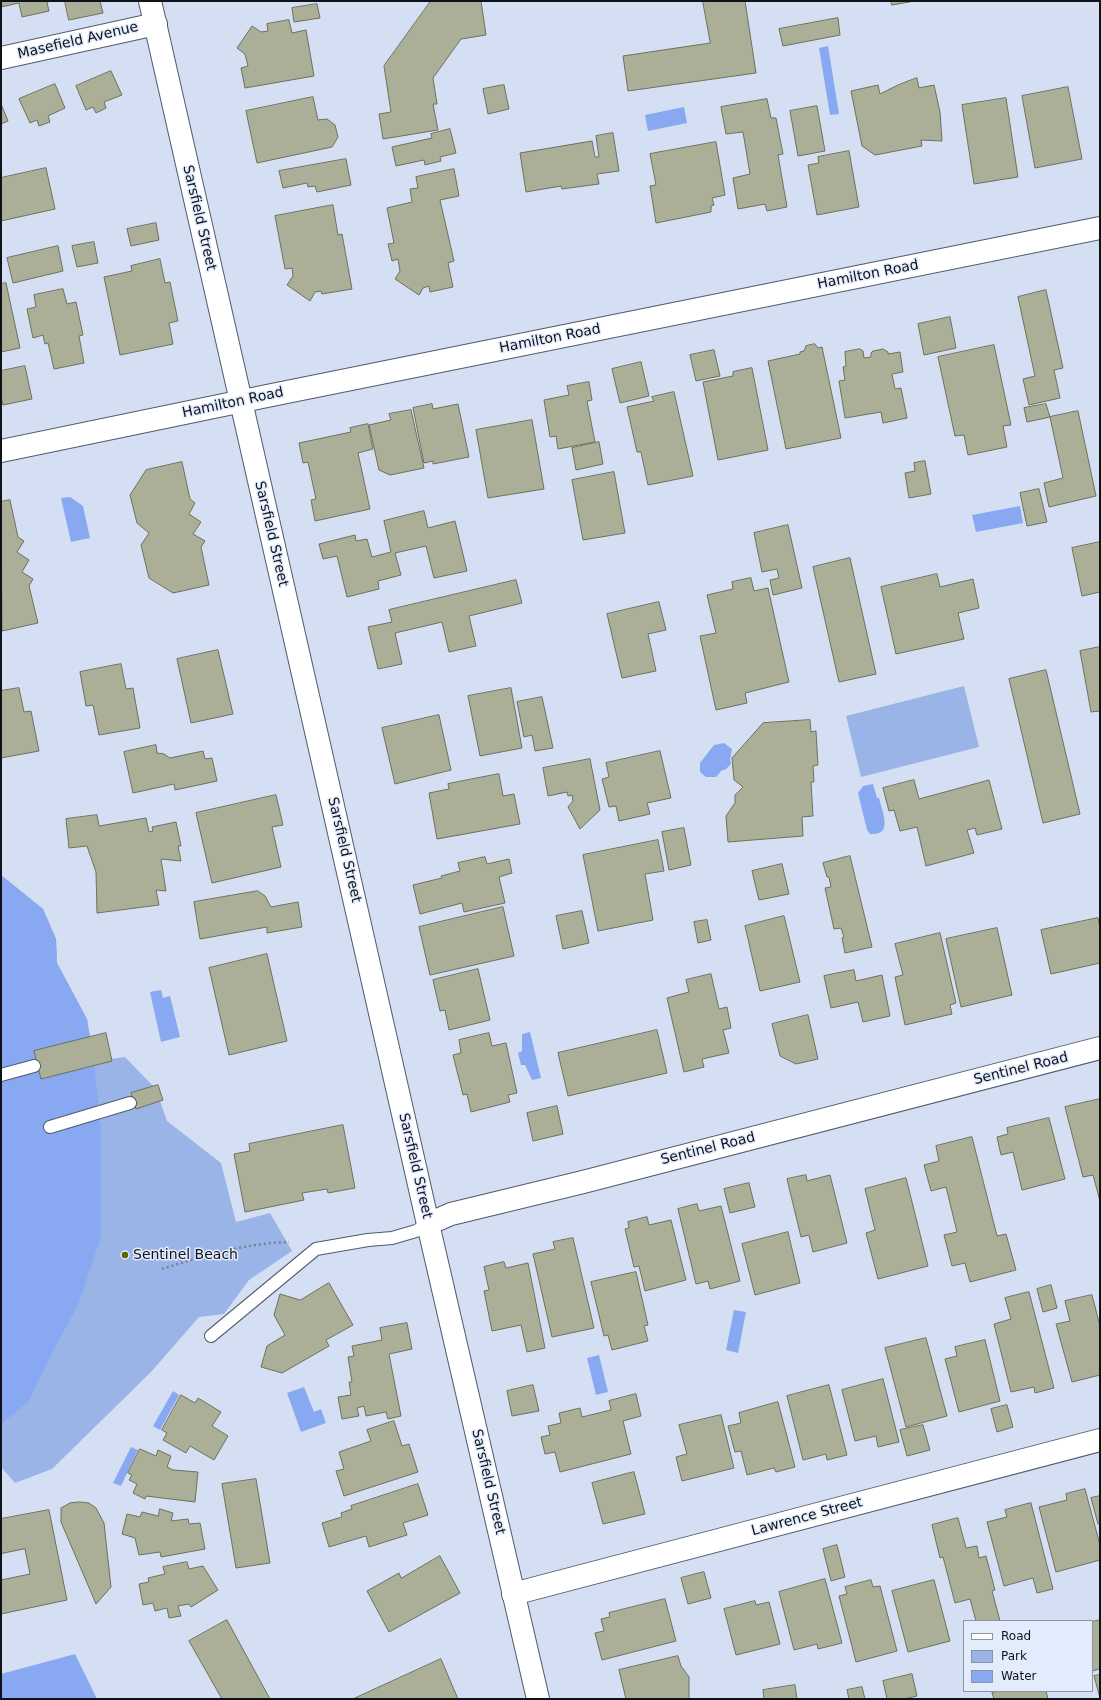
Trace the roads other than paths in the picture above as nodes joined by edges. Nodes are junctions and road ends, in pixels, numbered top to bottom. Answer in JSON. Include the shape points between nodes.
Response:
{"nodes":[{"id":1,"x":150,"y":1,"type":"edge"},
{"id":2,"x":156,"y":24,"type":"junction"},
{"id":3,"x":1,"y":58,"type":"edge"},
{"id":4,"x":1100,"y":228,"type":"edge"},
{"id":5,"x":240,"y":402,"type":"junction"},
{"id":6,"x":1,"y":451,"type":"edge"},
{"id":7,"x":1100,"y":1048,"type":"edge"},
{"id":8,"x":34,"y":1066,"type":"dead end"},
{"id":9,"x":1,"y":1075,"type":"edge"},
{"id":10,"x":130,"y":1103,"type":"dead end"},
{"id":11,"x":50,"y":1127,"type":"dead end"},
{"id":12,"x":428,"y":1224,"type":"junction"},
{"id":13,"x":212,"y":1336,"type":"dead end"},
{"id":14,"x":1100,"y":1440,"type":"edge"},
{"id":15,"x":513,"y":1594,"type":"junction"},
{"id":16,"x":538,"y":1699,"type":"edge"}],
"edges":[{"from":1,"to":2,"type":"street","name":"Sarsfield Street"},
{"from":2,"to":3,"type":"street","name":"Masefield Avenue"},
{"from":2,"to":5,"type":"street","name":"Sarsfield Street"},
{"from":4,"to":5,"type":"street","name":"Hamilton Road"},
{"from":5,"to":6,"type":"street","name":"Hamilton Road"},
{"from":5,"to":12,"type":"street","name":"Sarsfield Street"},
{"from":7,"to":12,"type":"street","name":"Sentinel Road","via":[[451,1214]]},
{"from":8,"to":9,"type":"lane"},
{"from":10,"to":11,"type":"lane"},
{"from":12,"to":13,"type":"lane","name":"Sentinel Road","via":[[416,1231],[392,1238],[316,1249]]},
{"from":12,"to":15,"type":"street","name":"Sarsfield Street"},
{"from":14,"to":15,"type":"street","name":"Lawrence Street"},
{"from":15,"to":16,"type":"street","name":"Sarsfield Street"}]}
